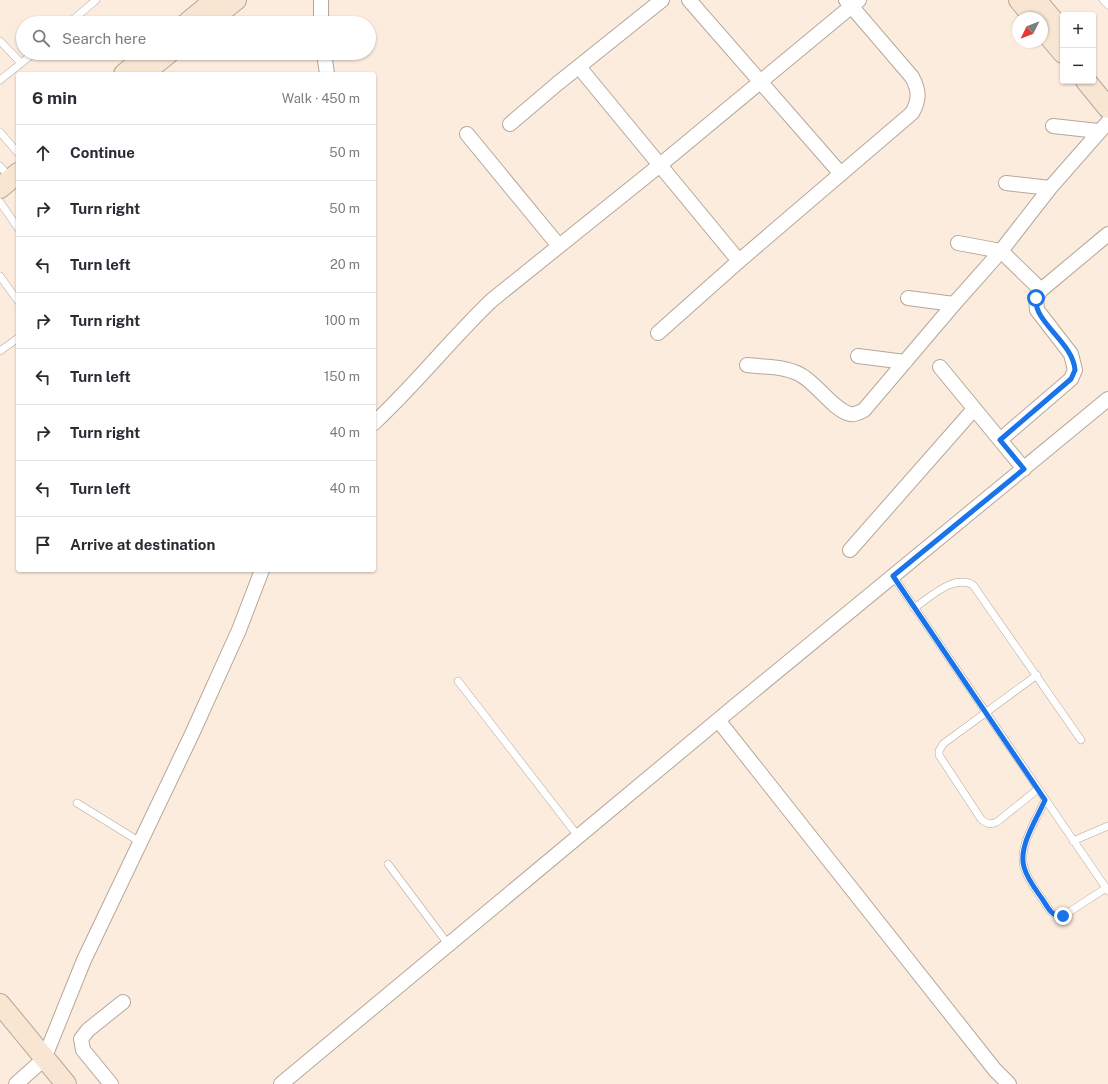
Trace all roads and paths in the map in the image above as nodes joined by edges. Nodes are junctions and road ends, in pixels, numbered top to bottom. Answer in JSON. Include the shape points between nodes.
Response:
{"nodes":[{"id":1,"x":96,"y":0,"type":"edge"},
{"id":2,"x":215,"y":0,"type":"edge"},
{"id":3,"x":236,"y":0,"type":"edge"},
{"id":4,"x":321,"y":0,"type":"edge"},
{"id":5,"x":662,"y":0,"type":"edge"},
{"id":6,"x":689,"y":0,"type":"edge"},
{"id":7,"x":1019,"y":0,"type":"edge"},
{"id":8,"x":1036,"y":0,"type":"edge"},
{"id":9,"x":852,"y":2,"type":"edge"},
{"id":10,"x":1029,"y":12,"type":"edge"},
{"id":11,"x":77,"y":16,"type":"edge"},
{"id":12,"x":196,"y":16,"type":"edge"},
{"id":13,"x":216,"y":16,"type":"edge"},
{"id":14,"x":321,"y":16,"type":"edge"},
{"id":15,"x":1060,"y":28,"type":"edge"},
{"id":16,"x":1048,"y":35,"type":"edge"},
{"id":17,"x":0,"y":41,"type":"edge"},
{"id":18,"x":1060,"y":49,"type":"edge"},
{"id":19,"x":16,"y":58,"type":"edge"},
{"id":20,"x":18,"y":60,"type":"edge"},
{"id":21,"x":25,"y":60,"type":"edge"},
{"id":22,"x":141,"y":60,"type":"edge"},
{"id":23,"x":160,"y":60,"type":"edge"},
{"id":24,"x":325,"y":60,"type":"edge"},
{"id":25,"x":21,"y":63,"type":"junction"},
{"id":26,"x":579,"y":67,"type":"junction"},
{"id":27,"x":126,"y":72,"type":"edge"},
{"id":28,"x":145,"y":72,"type":"edge"},
{"id":29,"x":327,"y":72,"type":"edge"},
{"id":30,"x":1096,"y":72,"type":"edge"},
{"id":31,"x":0,"y":80,"type":"edge"},
{"id":32,"x":760,"y":81,"type":"junction"},
{"id":33,"x":1088,"y":84,"type":"edge"},
{"id":34,"x":1108,"y":86,"type":"edge"},
{"id":35,"x":1108,"y":108,"type":"edge"},
{"id":36,"x":510,"y":124,"type":"dead end"},
{"id":37,"x":1053,"y":126,"type":"dead end"},
{"id":38,"x":1103,"y":126,"type":"edge"},
{"id":39,"x":0,"y":132,"type":"edge"},
{"id":40,"x":467,"y":134,"type":"dead end"},
{"id":41,"x":16,"y":151,"type":"edge"},
{"id":42,"x":660,"y":165,"type":"junction"},
{"id":43,"x":841,"y":174,"type":"junction"},
{"id":44,"x":1006,"y":183,"type":"dead end"},
{"id":45,"x":1050,"y":188,"type":"junction"},
{"id":46,"x":0,"y":202,"type":"edge"},
{"id":47,"x":16,"y":225,"type":"edge"},
{"id":48,"x":1108,"y":234,"type":"edge"},
{"id":49,"x":958,"y":243,"type":"dead end"},
{"id":50,"x":559,"y":246,"type":"junction"},
{"id":51,"x":1001,"y":251,"type":"junction"},
{"id":52,"x":739,"y":261,"type":"junction"},
{"id":53,"x":0,"y":276,"type":"edge"},
{"id":54,"x":1041,"y":290,"type":"junction"},
{"id":55,"x":16,"y":298,"type":"edge"},
{"id":56,"x":908,"y":298,"type":"dead end"},
{"id":57,"x":954,"y":304,"type":"junction"},
{"id":58,"x":658,"y":333,"type":"dead end"},
{"id":59,"x":16,"y":339,"type":"edge"},
{"id":60,"x":0,"y":351,"type":"edge"},
{"id":61,"x":858,"y":356,"type":"dead end"},
{"id":62,"x":905,"y":362,"type":"junction"},
{"id":63,"x":747,"y":365,"type":"dead end"},
{"id":64,"x":940,"y":367,"type":"dead end"},
{"id":65,"x":1107,"y":400,"type":"edge"},
{"id":66,"x":974,"y":409,"type":"junction"},
{"id":67,"x":376,"y":420,"type":"edge"},
{"id":68,"x":1000,"y":440,"type":"junction"},
{"id":69,"x":1024,"y":469,"type":"junction"},
{"id":70,"x":850,"y":550,"type":"dead end"},
{"id":71,"x":261,"y":572,"type":"edge"},
{"id":72,"x":893,"y":576,"type":"junction"},
{"id":73,"x":914,"y":608,"type":"junction"},
{"id":74,"x":1037,"y":674,"type":"junction"},
{"id":75,"x":458,"y":681,"type":"dead end"},
{"id":76,"x":986,"y":712,"type":"junction"},
{"id":77,"x":718,"y":720,"type":"junction"},
{"id":78,"x":1081,"y":740,"type":"dead end"},
{"id":79,"x":1038,"y":789,"type":"junction"},
{"id":80,"x":1045,"y":800,"type":"junction"},
{"id":81,"x":77,"y":803,"type":"dead end"},
{"id":82,"x":1108,"y":826,"type":"edge"},
{"id":83,"x":578,"y":836,"type":"junction"},
{"id":84,"x":1073,"y":841,"type":"junction"},
{"id":85,"x":140,"y":842,"type":"junction"},
{"id":86,"x":388,"y":864,"type":"dead end"},
{"id":87,"x":1107,"y":889,"type":"edge"},
{"id":88,"x":448,"y":944,"type":"junction"},
{"id":89,"x":123,"y":1002,"type":"dead end"},
{"id":90,"x":0,"y":1004,"type":"edge"},
{"id":91,"x":44,"y":1059,"type":"junction"},
{"id":92,"x":16,"y":1084,"type":"edge"},
{"id":93,"x":66,"y":1084,"type":"edge"},
{"id":94,"x":111,"y":1084,"type":"edge"},
{"id":95,"x":281,"y":1084,"type":"edge"},
{"id":96,"x":1009,"y":1084,"type":"edge"}],
"edges":[{"from":1,"to":11,"type":"lane"},
{"from":2,"to":12,"type":"street"},
{"from":3,"to":13,"type":"street"},
{"from":4,"to":14,"type":"street"},
{"from":5,"to":26,"type":"street"},
{"from":6,"to":32,"type":"street"},
{"from":7,"to":10,"type":"street"},
{"from":8,"to":15,"type":"street"},
{"from":9,"to":32,"type":"street"},
{"from":9,"to":43,"type":"street","via":[[912,77],[918,92],[918,100],[912,113]]},
{"from":16,"to":18,"type":"street"},
{"from":17,"to":19,"type":"lane"},
{"from":20,"to":25,"type":"lane"},
{"from":21,"to":25,"type":"lane"},
{"from":22,"to":27,"type":"street"},
{"from":23,"to":28,"type":"street"},
{"from":24,"to":29,"type":"street"},
{"from":25,"to":31,"type":"lane"},
{"from":26,"to":36,"type":"street"},
{"from":26,"to":42,"type":"street"},
{"from":30,"to":34,"type":"street"},
{"from":32,"to":42,"type":"street"},
{"from":32,"to":43,"type":"street"},
{"from":33,"to":35,"type":"street"},
{"from":37,"to":38,"type":"street"},
{"from":38,"to":45,"type":"street"},
{"from":39,"to":41,"type":"lane"},
{"from":40,"to":50,"type":"street"},
{"from":42,"to":50,"type":"street"},
{"from":42,"to":52,"type":"street"},
{"from":43,"to":52,"type":"street"},
{"from":44,"to":45,"type":"street"},
{"from":45,"to":51,"type":"street"},
{"from":46,"to":47,"type":"lane"},
{"from":48,"to":54,"type":"street"},
{"from":49,"to":51,"type":"street"},
{"from":50,"to":67,"type":"street","via":[[472,319],[403,395]]},
{"from":51,"to":54,"type":"street"},
{"from":51,"to":57,"type":"street"},
{"from":52,"to":58,"type":"street"},
{"from":53,"to":55,"type":"lane"},
{"from":54,"to":68,"type":"street","via":[[1036,298],[1037,310],[1071,354],[1075,370],[1071,379]]},
{"from":56,"to":57,"type":"street"},
{"from":57,"to":62,"type":"street"},
{"from":59,"to":60,"type":"lane"},
{"from":61,"to":62,"type":"street"},
{"from":62,"to":63,"type":"street","via":[[864,410],[851,414],[843,411],[800,374],[784,369]]},
{"from":64,"to":66,"type":"street"},
{"from":65,"to":69,"type":"street"},
{"from":66,"to":68,"type":"street"},
{"from":66,"to":70,"type":"street"},
{"from":68,"to":69,"type":"street"},
{"from":69,"to":72,"type":"street"},
{"from":71,"to":85,"type":"street","via":[[239,630]]},
{"from":72,"to":73,"type":"lane"},
{"from":72,"to":77,"type":"street"},
{"from":73,"to":74,"type":"lane","via":[[952,583],[960,581],[973,585]]},
{"from":73,"to":76,"type":"lane"},
{"from":74,"to":76,"type":"lane"},
{"from":74,"to":78,"type":"lane"},
{"from":75,"to":83,"type":"lane"},
{"from":76,"to":79,"type":"lane"},
{"from":76,"to":79,"type":"lane","via":[[943,744],[939,751],[941,759],[981,819],[987,824],[997,822]]},
{"from":77,"to":83,"type":"street"},
{"from":77,"to":96,"type":"street"},
{"from":79,"to":80,"type":"lane"},
{"from":80,"to":84,"type":"lane"},
{"from":80,"to":87,"type":"lane","via":[[1026,843],[1023,859],[1026,874],[1051,912],[1058,917],[1063,916]]},
{"from":81,"to":85,"type":"lane"},
{"from":82,"to":84,"type":"lane"},
{"from":83,"to":88,"type":"street"},
{"from":84,"to":87,"type":"lane"},
{"from":85,"to":91,"type":"street","via":[[84,960]]},
{"from":86,"to":88,"type":"lane"},
{"from":88,"to":95,"type":"street"},
{"from":89,"to":94,"type":"street","via":[[88,1030],[81,1039],[83,1050]]},
{"from":90,"to":91,"type":"street"},
{"from":91,"to":92,"type":"street"},
{"from":91,"to":93,"type":"street"}]}
